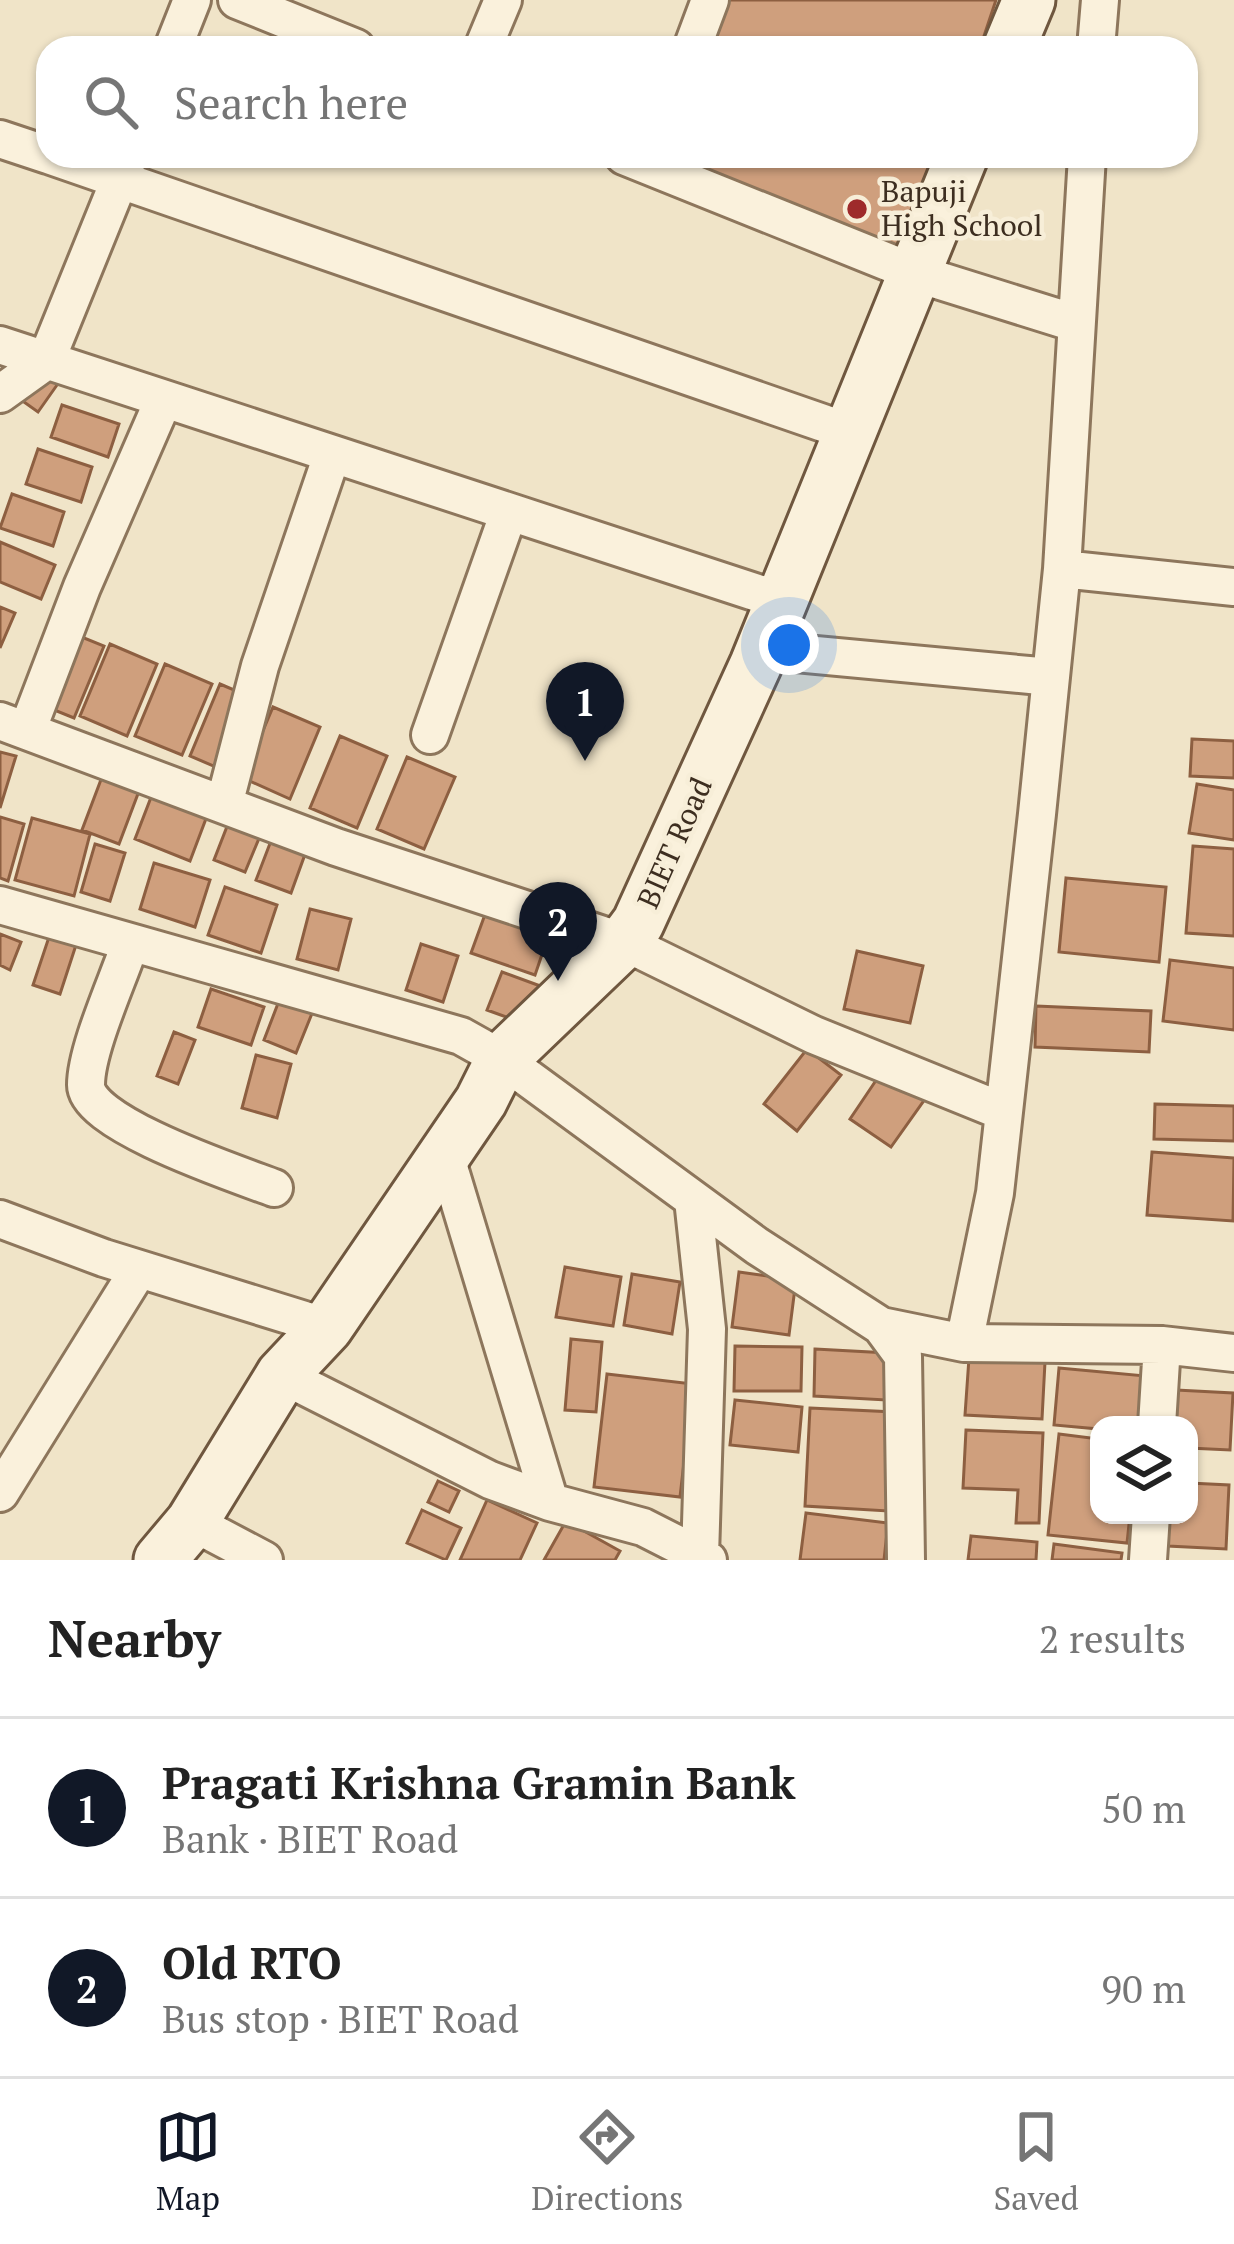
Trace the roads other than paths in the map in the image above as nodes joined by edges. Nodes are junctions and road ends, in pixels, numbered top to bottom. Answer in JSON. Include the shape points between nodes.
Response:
{"nodes":[{"id":1,"x":192,"y":0,"type":"edge"},
{"id":2,"x":237,"y":0,"type":"edge"},
{"id":3,"x":503,"y":0,"type":"edge"},
{"id":4,"x":710,"y":0,"type":"edge"},
{"id":5,"x":1030,"y":0,"type":"edge"},
{"id":6,"x":1100,"y":0,"type":"edge"},
{"id":7,"x":298,"y":11,"type":"edge"},
{"id":8,"x":178,"y":36,"type":"edge"},
{"id":9,"x":337,"y":36,"type":"edge"},
{"id":10,"x":488,"y":36,"type":"edge"},
{"id":11,"x":696,"y":36,"type":"edge"},
{"id":12,"x":1014,"y":36,"type":"edge"},
{"id":13,"x":1097,"y":36,"type":"edge"},
{"id":14,"x":0,"y":139,"type":"edge"},
{"id":15,"x":36,"y":151,"type":"edge"},
{"id":16,"x":125,"y":168,"type":"edge"},
{"id":17,"x":128,"y":168,"type":"edge"},
{"id":18,"x":664,"y":168,"type":"edge"},
{"id":19,"x":957,"y":168,"type":"edge"},
{"id":20,"x":1087,"y":168,"type":"edge"},
{"id":21,"x":915,"y":273,"type":"junction"},
{"id":22,"x":1076,"y":323,"type":"junction"},
{"id":23,"x":0,"y":345,"type":"edge"},
{"id":24,"x":46,"y":361,"type":"junction"},
{"id":25,"x":0,"y":394,"type":"edge"},
{"id":26,"x":163,"y":401,"type":"junction"},
{"id":27,"x":852,"y":433,"type":"junction"},
{"id":28,"x":332,"y":455,"type":"junction"},
{"id":29,"x":509,"y":512,"type":"junction"},
{"id":30,"x":1062,"y":568,"type":"junction"},
{"id":31,"x":1234,"y":586,"type":"edge"},
{"id":32,"x":782,"y":601,"type":"junction"},
{"id":33,"x":762,"y":650,"type":"junction"},
{"id":34,"x":1051,"y":677,"type":"junction"},
{"id":35,"x":13,"y":726,"type":"edge"},
{"id":36,"x":430,"y":735,"type":"dead end"},
{"id":37,"x":224,"y":805,"type":"junction"},
{"id":38,"x":0,"y":905,"type":"edge"},
{"id":39,"x":624,"y":942,"type":"junction"},
{"id":40,"x":130,"y":944,"type":"junction"},
{"id":41,"x":502,"y":1059,"type":"junction"},
{"id":42,"x":1004,"y":1112,"type":"junction"},
{"id":43,"x":445,"y":1154,"type":"junction"},
{"id":44,"x":274,"y":1188,"type":"dead end"},
{"id":45,"x":693,"y":1198,"type":"junction"},
{"id":46,"x":0,"y":1219,"type":"edge"},
{"id":47,"x":139,"y":1269,"type":"junction"},
{"id":48,"x":881,"y":1326,"type":"junction"},
{"id":49,"x":327,"y":1327,"type":"junction"},
{"id":50,"x":964,"y":1343,"type":"junction"},
{"id":51,"x":1162,"y":1346,"type":"junction"},
{"id":52,"x":1234,"y":1353,"type":"edge"},
{"id":53,"x":282,"y":1376,"type":"junction"},
{"id":54,"x":1158,"y":1416,"type":"edge"},
{"id":55,"x":1,"y":1490,"type":"edge"},
{"id":56,"x":550,"y":1502,"type":"junction"},
{"id":57,"x":1150,"y":1524,"type":"edge"},
{"id":58,"x":176,"y":1541,"type":"edge"},
{"id":59,"x":704,"y":1558,"type":"edge"},
{"id":60,"x":264,"y":1560,"type":"edge"},
{"id":61,"x":906,"y":1560,"type":"edge"},
{"id":62,"x":1148,"y":1560,"type":"edge"}],
"edges":[{"from":1,"to":8,"type":"street"},
{"from":2,"to":7,"type":"street"},
{"from":3,"to":10,"type":"street"},
{"from":4,"to":11,"type":"street"},
{"from":5,"to":12,"type":"street"},
{"from":6,"to":13,"type":"street"},
{"from":7,"to":9,"type":"street"},
{"from":14,"to":15,"type":"street"},
{"from":16,"to":24,"type":"street"},
{"from":17,"to":27,"type":"street"},
{"from":18,"to":21,"type":"street"},
{"from":19,"to":21,"type":"street","name":"BIET Road"},
{"from":20,"to":22,"type":"street"},
{"from":21,"to":22,"type":"street"},
{"from":21,"to":27,"type":"street","name":"BIET Road"},
{"from":22,"to":30,"type":"street"},
{"from":23,"to":24,"type":"street"},
{"from":24,"to":25,"type":"street"},
{"from":24,"to":26,"type":"street"},
{"from":26,"to":28,"type":"street"},
{"from":26,"to":35,"type":"street"},
{"from":27,"to":32,"type":"street","name":"BIET Road"},
{"from":28,"to":29,"type":"street"},
{"from":28,"to":37,"type":"street","via":[[260,666]]},
{"from":29,"to":32,"type":"street"},
{"from":29,"to":36,"type":"street"},
{"from":30,"to":31,"type":"street"},
{"from":30,"to":34,"type":"street"},
{"from":32,"to":33,"type":"street","name":"BIET Road"},
{"from":33,"to":34,"type":"street"},
{"from":33,"to":39,"type":"street","name":"BIET Road"},
{"from":34,"to":42,"type":"street"},
{"from":35,"to":37,"type":"street"},
{"from":37,"to":39,"type":"street"},
{"from":38,"to":40,"type":"street"},
{"from":39,"to":41,"type":"street","name":"BIET Road"},
{"from":39,"to":42,"type":"street","via":[[814,1035]]},
{"from":40,"to":41,"type":"street","via":[[461,1036]]},
{"from":40,"to":44,"type":"street","via":[[88,1065],[85,1090],[94,1107],[141,1135]]},
{"from":41,"to":43,"type":"street","name":"BIET Road"},
{"from":41,"to":45,"type":"street"},
{"from":42,"to":50,"type":"street"},
{"from":43,"to":49,"type":"street","name":"BIET Road"},
{"from":43,"to":56,"type":"street"},
{"from":45,"to":48,"type":"street"},
{"from":45,"to":59,"type":"street","via":[[706,1329]]},
{"from":46,"to":47,"type":"street"},
{"from":47,"to":49,"type":"street"},
{"from":47,"to":55,"type":"street"},
{"from":48,"to":50,"type":"street"},
{"from":48,"to":61,"type":"street","via":[[903,1357]]},
{"from":49,"to":53,"type":"street","name":"BIET Road"},
{"from":50,"to":51,"type":"street"},
{"from":51,"to":52,"type":"street"},
{"from":51,"to":54,"type":"street"},
{"from":53,"to":56,"type":"street"},
{"from":53,"to":58,"type":"street","name":"BIET Road"},
{"from":56,"to":59,"type":"street","via":[[644,1526]]},
{"from":57,"to":62,"type":"street"},
{"from":58,"to":60,"type":"street"}]}
